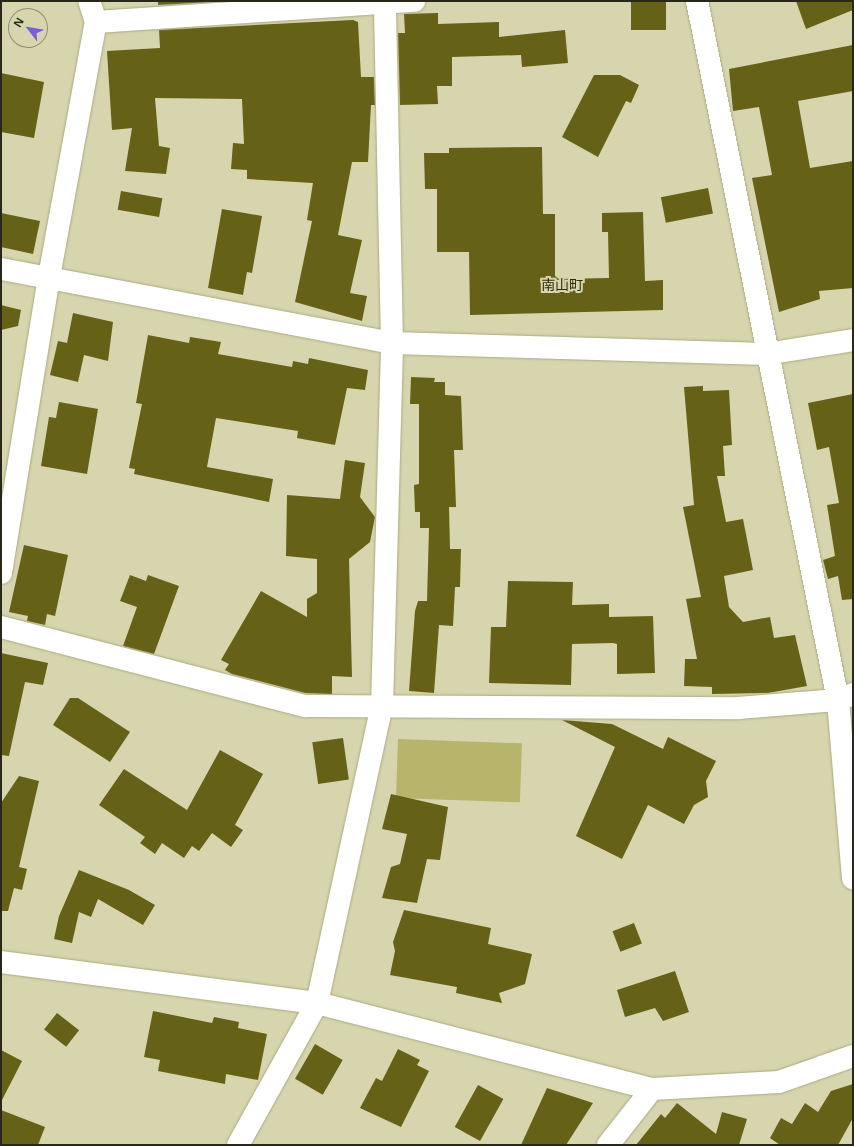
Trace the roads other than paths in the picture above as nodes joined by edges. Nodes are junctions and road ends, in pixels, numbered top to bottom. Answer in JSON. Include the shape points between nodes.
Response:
{"nodes":[{"id":1,"x":89,"y":1,"type":"edge"},
{"id":2,"x":414,"y":1,"type":"edge"},
{"id":3,"x":697,"y":1,"type":"edge"},
{"id":4,"x":385,"y":3,"type":"edge"},
{"id":5,"x":96,"y":22,"type":"junction"},
{"id":6,"x":1,"y":269,"type":"edge"},
{"id":7,"x":49,"y":277,"type":"junction"},
{"id":8,"x":853,"y":340,"type":"edge"},
{"id":9,"x":392,"y":343,"type":"junction"},
{"id":10,"x":766,"y":354,"type":"junction"},
{"id":11,"x":1,"y":573,"type":"edge"},
{"id":12,"x":1,"y":627,"type":"edge"},
{"id":13,"x":845,"y":697,"type":"edge"},
{"id":14,"x":382,"y":706,"type":"junction"},
{"id":15,"x":853,"y":878,"type":"edge"},
{"id":16,"x":1,"y":962,"type":"edge"},
{"id":17,"x":317,"y":1002,"type":"junction"},
{"id":18,"x":853,"y":1056,"type":"edge"},
{"id":19,"x":652,"y":1089,"type":"junction"},
{"id":20,"x":238,"y":1145,"type":"edge"},
{"id":21,"x":608,"y":1145,"type":"edge"}],
"edges":[{"from":1,"to":5,"type":"street"},
{"from":2,"to":4,"type":"street"},
{"from":3,"to":10,"type":"street"},
{"from":4,"to":5,"type":"street"},
{"from":4,"to":9,"type":"street"},
{"from":5,"to":7,"type":"street"},
{"from":6,"to":7,"type":"street"},
{"from":7,"to":9,"type":"street"},
{"from":7,"to":11,"type":"street"},
{"from":8,"to":10,"type":"street"},
{"from":9,"to":10,"type":"street"},
{"from":9,"to":14,"type":"street"},
{"from":10,"to":13,"type":"street"},
{"from":12,"to":14,"type":"street","via":[[305,706]]},
{"from":13,"to":14,"type":"street","via":[[738,708]]},
{"from":13,"to":15,"type":"street"},
{"from":14,"to":17,"type":"street"},
{"from":16,"to":17,"type":"street"},
{"from":17,"to":19,"type":"street"},
{"from":17,"to":20,"type":"street"},
{"from":18,"to":19,"type":"street","via":[[778,1082]]},
{"from":19,"to":21,"type":"street"}]}
